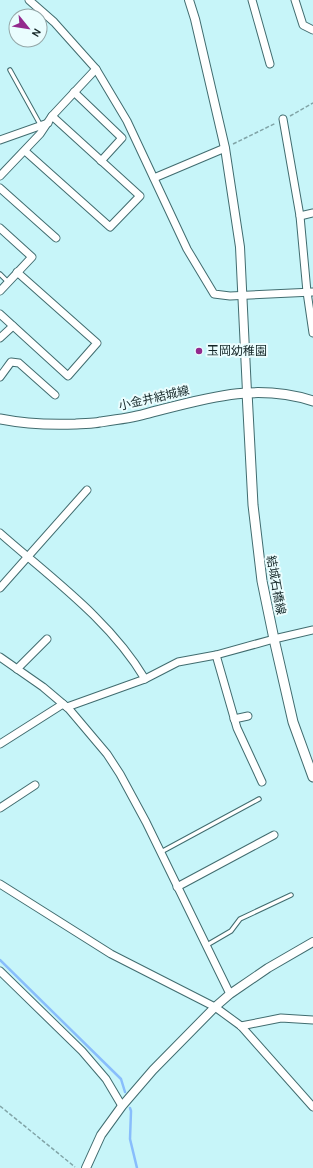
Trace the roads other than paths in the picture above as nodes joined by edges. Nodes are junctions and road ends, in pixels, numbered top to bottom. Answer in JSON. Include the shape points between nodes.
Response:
{"nodes":[{"id":1,"x":28,"y":0,"type":"edge"},
{"id":2,"x":189,"y":0,"type":"edge"},
{"id":3,"x":252,"y":0,"type":"edge"},
{"id":4,"x":296,"y":0,"type":"edge"},
{"id":5,"x":313,"y":30,"type":"edge"},
{"id":6,"x":270,"y":64,"type":"dead end"},
{"id":7,"x":96,"y":68,"type":"junction"},
{"id":8,"x":10,"y":70,"type":"dead end"},
{"id":9,"x":74,"y":92,"type":"junction"},
{"id":10,"x":283,"y":119,"type":"road end"},
{"id":11,"x":50,"y":120,"type":"junction"},
{"id":12,"x":41,"y":126,"type":"junction"},
{"id":13,"x":0,"y":140,"type":"edge"},
{"id":14,"x":225,"y":148,"type":"junction"},
{"id":15,"x":25,"y":151,"type":"junction"},
{"id":16,"x":101,"y":161,"type":"junction"},
{"id":17,"x":0,"y":175,"type":"edge"},
{"id":18,"x":154,"y":178,"type":"junction"},
{"id":19,"x":0,"y":188,"type":"edge"},
{"id":20,"x":313,"y":213,"type":"edge"},
{"id":21,"x":300,"y":216,"type":"junction"},
{"id":22,"x":0,"y":228,"type":"edge"},
{"id":23,"x":56,"y":238,"type":"dead end"},
{"id":24,"x":17,"y":272,"type":"junction"},
{"id":25,"x":0,"y":274,"type":"edge"},
{"id":26,"x":8,"y":282,"type":"junction"},
{"id":27,"x":0,"y":291,"type":"edge"},
{"id":28,"x":310,"y":292,"type":"edge"},
{"id":29,"x":242,"y":295,"type":"junction"},
{"id":30,"x":0,"y":314,"type":"edge"},
{"id":31,"x":13,"y":326,"type":"junction"},
{"id":32,"x":313,"y":333,"type":"edge"},
{"id":33,"x":0,"y":338,"type":"edge"},
{"id":34,"x":0,"y":377,"type":"edge"},
{"id":35,"x":247,"y":392,"type":"junction"},
{"id":36,"x":55,"y":395,"type":"dead end"},
{"id":37,"x":313,"y":402,"type":"edge"},
{"id":38,"x":0,"y":420,"type":"edge"},
{"id":39,"x":87,"y":490,"type":"dead end"},
{"id":40,"x":0,"y":533,"type":"edge"},
{"id":41,"x":28,"y":558,"type":"junction"},
{"id":42,"x":0,"y":588,"type":"edge"},
{"id":43,"x":313,"y":630,"type":"edge"},
{"id":44,"x":47,"y":639,"type":"dead end"},
{"id":45,"x":274,"y":639,"type":"junction"},
{"id":46,"x":216,"y":655,"type":"junction"},
{"id":47,"x":0,"y":657,"type":"edge"},
{"id":48,"x":17,"y":669,"type":"junction"},
{"id":49,"x":145,"y":679,"type":"junction"},
{"id":50,"x":65,"y":705,"type":"junction"},
{"id":51,"x":248,"y":716,"type":"dead end"},
{"id":52,"x":234,"y":719,"type":"junction"},
{"id":53,"x":0,"y":744,"type":"edge"},
{"id":54,"x":311,"y":765,"type":"edge"},
{"id":55,"x":313,"y":777,"type":"edge"},
{"id":56,"x":262,"y":782,"type":"dead end"},
{"id":57,"x":35,"y":785,"type":"dead end"},
{"id":58,"x":259,"y":799,"type":"dead end"},
{"id":59,"x":0,"y":808,"type":"edge"},
{"id":60,"x":274,"y":835,"type":"dead end"},
{"id":61,"x":160,"y":853,"type":"junction"},
{"id":62,"x":0,"y":884,"type":"edge"},
{"id":63,"x":177,"y":887,"type":"junction"},
{"id":64,"x":291,"y":895,"type":"dead end"},
{"id":65,"x":313,"y":942,"type":"edge"},
{"id":66,"x":206,"y":945,"type":"junction"},
{"id":67,"x":0,"y":971,"type":"edge"},
{"id":68,"x":230,"y":994,"type":"junction"},
{"id":69,"x":216,"y":1007,"type":"junction"},
{"id":70,"x":313,"y":1020,"type":"edge"},
{"id":71,"x":241,"y":1026,"type":"junction"},
{"id":72,"x":122,"y":1106,"type":"junction"},
{"id":73,"x":313,"y":1106,"type":"edge"},
{"id":74,"x":86,"y":1168,"type":"edge"}],
"edges":[{"from":1,"to":7,"type":"street","via":[[54,22]]},
{"from":2,"to":14,"type":"street"},
{"from":3,"to":6,"type":"street"},
{"from":4,"to":5,"type":"street","via":[[303,25]]},
{"from":7,"to":9,"type":"street"},
{"from":7,"to":18,"type":"street","via":[[127,121]]},
{"from":8,"to":12,"type":"lane"},
{"from":9,"to":11,"type":"street"},
{"from":9,"to":16,"type":"street","via":[[122,138]]},
{"from":10,"to":21,"type":"street"},
{"from":11,"to":12,"type":"street"},
{"from":11,"to":15,"type":"street"},
{"from":11,"to":16,"type":"street"},
{"from":12,"to":13,"type":"street"},
{"from":14,"to":18,"type":"street"},
{"from":14,"to":29,"type":"street","via":[[240,247]]},
{"from":15,"to":16,"type":"street","via":[[110,228],[140,196]]},
{"from":15,"to":17,"type":"street"},
{"from":18,"to":29,"type":"street","via":[[187,249],[214,294]]},
{"from":19,"to":23,"type":"street"},
{"from":20,"to":21,"type":"street"},
{"from":21,"to":28,"type":"street"},
{"from":22,"to":24,"type":"street","via":[[32,257]]},
{"from":24,"to":26,"type":"street"},
{"from":24,"to":31,"type":"street","via":[[97,343],[68,376]]},
{"from":25,"to":26,"type":"lane"},
{"from":26,"to":27,"type":"street"},
{"from":28,"to":29,"type":"street"},
{"from":28,"to":32,"type":"street"},
{"from":29,"to":35,"type":"street"},
{"from":30,"to":31,"type":"street"},
{"from":31,"to":33,"type":"street"},
{"from":34,"to":36,"type":"street","via":[[11,362],[19,363]]},
{"from":35,"to":37,"type":"main road","name":"小金井結城線","via":[[288,394]]},
{"from":35,"to":38,"type":"main road","name":"小金井結城線","via":[[98,423],[49,425]]},
{"from":35,"to":45,"type":"main road","name":"結城石橋線","via":[[257,547]]},
{"from":39,"to":41,"type":"street"},
{"from":40,"to":41,"type":"street"},
{"from":41,"to":42,"type":"street"},
{"from":41,"to":49,"type":"street","via":[[100,621],[135,661]]},
{"from":43,"to":45,"type":"street"},
{"from":44,"to":48,"type":"street"},
{"from":45,"to":46,"type":"street"},
{"from":45,"to":54,"type":"main road","name":"結城石橋線","via":[[293,722]]},
{"from":46,"to":49,"type":"street","via":[[178,662]]},
{"from":46,"to":52,"type":"street"},
{"from":47,"to":48,"type":"street"},
{"from":48,"to":50,"type":"street"},
{"from":49,"to":50,"type":"street"},
{"from":50,"to":53,"type":"street"},
{"from":50,"to":61,"type":"street","via":[[108,754],[146,822]]},
{"from":51,"to":52,"type":"street"},
{"from":52,"to":56,"type":"street"},
{"from":54,"to":55,"type":"main road","name":"結城石橋線"},
{"from":57,"to":59,"type":"street"},
{"from":58,"to":61,"type":"lane"},
{"from":60,"to":63,"type":"street"},
{"from":61,"to":63,"type":"street"},
{"from":62,"to":69,"type":"street","via":[[111,954]]},
{"from":63,"to":66,"type":"street"},
{"from":64,"to":66,"type":"lane","via":[[240,920],[231,931]]},
{"from":65,"to":68,"type":"street"},
{"from":66,"to":68,"type":"street"},
{"from":67,"to":72,"type":"street","via":[[82,1051],[106,1079]]},
{"from":68,"to":69,"type":"street"},
{"from":69,"to":71,"type":"street"},
{"from":69,"to":72,"type":"street","via":[[153,1070]]},
{"from":70,"to":71,"type":"street","via":[[281,1018]]},
{"from":71,"to":73,"type":"street"},
{"from":72,"to":74,"type":"street","via":[[101,1136]]}]}
